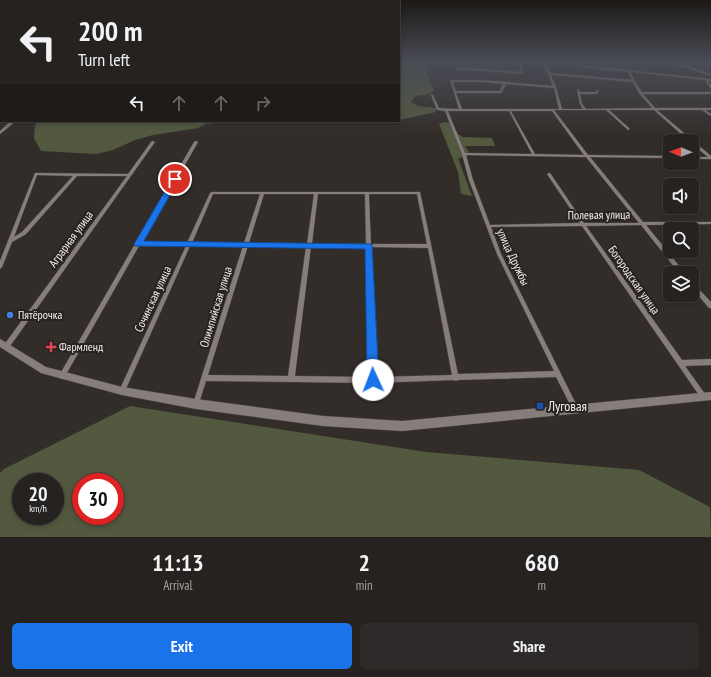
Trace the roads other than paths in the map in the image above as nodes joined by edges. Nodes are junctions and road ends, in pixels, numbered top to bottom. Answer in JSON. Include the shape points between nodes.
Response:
{"nodes":[{"id":1,"x":453,"y":86,"type":"edge"},
{"id":2,"x":504,"y":86,"type":"edge"},
{"id":3,"x":543,"y":86,"type":"edge"},
{"id":4,"x":636,"y":86,"type":"edge"},
{"id":5,"x":555,"y":87,"type":"joint"},
{"id":6,"x":598,"y":91,"type":"dead end"},
{"id":7,"x":455,"y":92,"type":"junction"},
{"id":8,"x":641,"y":93,"type":"junction"},
{"id":9,"x":711,"y":93,"type":"edge"},
{"id":10,"x":432,"y":95,"type":"dead end"},
{"id":11,"x":653,"y":109,"type":"junction"},
{"id":12,"x":702,"y":109,"type":"junction"},
{"id":13,"x":711,"y":109,"type":"edge"},
{"id":14,"x":446,"y":110,"type":"junction"},
{"id":15,"x":461,"y":110,"type":"junction"},
{"id":16,"x":561,"y":110,"type":"junction"},
{"id":17,"x":585,"y":110,"type":"junction"},
{"id":18,"x":607,"y":110,"type":"junction"},
{"id":19,"x":510,"y":111,"type":"junction"},
{"id":20,"x":553,"y":111,"type":"junction"},
{"id":21,"x":711,"y":116,"type":"edge"},
{"id":22,"x":13,"y":122,"type":"edge"},
{"id":23,"x":628,"y":129,"type":"dead end"},
{"id":24,"x":0,"y":133,"type":"edge"},
{"id":25,"x":682,"y":134,"type":"edge"},
{"id":26,"x":153,"y":142,"type":"dead end"},
{"id":27,"x":196,"y":142,"type":"dead end"},
{"id":28,"x":699,"y":148,"type":"edge"},
{"id":29,"x":464,"y":154,"type":"junction"},
{"id":30,"x":534,"y":155,"type":"junction"},
{"id":31,"x":587,"y":156,"type":"junction"},
{"id":32,"x":663,"y":157,"type":"edge"},
{"id":33,"x":699,"y":158,"type":"edge"},
{"id":34,"x":711,"y":158,"type":"edge"},
{"id":35,"x":76,"y":174,"type":"junction"},
{"id":36,"x":549,"y":174,"type":"dead end"},
{"id":37,"x":129,"y":175,"type":"junction"},
{"id":38,"x":262,"y":193,"type":"junction"},
{"id":39,"x":316,"y":193,"type":"junction"},
{"id":40,"x":367,"y":193,"type":"junction"},
{"id":41,"x":709,"y":223,"type":"edge"},
{"id":42,"x":642,"y":224,"type":"junction"},
{"id":43,"x":488,"y":226,"type":"junction"},
{"id":44,"x":584,"y":226,"type":"junction"},
{"id":45,"x":711,"y":228,"type":"edge"},
{"id":46,"x":10,"y":241,"type":"junction"},
{"id":47,"x":138,"y":244,"type":"junction"},
{"id":48,"x":190,"y":244,"type":"junction"},
{"id":49,"x":246,"y":245,"type":"junction"},
{"id":50,"x":309,"y":245,"type":"junction"},
{"id":51,"x":369,"y":246,"type":"junction"},
{"id":52,"x":429,"y":246,"type":"junction"},
{"id":53,"x":676,"y":266,"type":"edge"},
{"id":54,"x":0,"y":267,"type":"edge"},
{"id":55,"x":699,"y":293,"type":"edge"},
{"id":56,"x":711,"y":306,"type":"edge"},
{"id":57,"x":3,"y":345,"type":"edge"},
{"id":58,"x":711,"y":362,"type":"edge"},
{"id":59,"x":680,"y":363,"type":"junction"},
{"id":60,"x":558,"y":374,"type":"junction"},
{"id":61,"x":62,"y":376,"type":"junction"},
{"id":62,"x":204,"y":378,"type":"junction"},
{"id":63,"x":456,"y":378,"type":"junction"},
{"id":64,"x":291,"y":379,"type":"junction"},
{"id":65,"x":373,"y":380,"type":"junction"},
{"id":66,"x":122,"y":391,"type":"junction"},
{"id":67,"x":707,"y":396,"type":"edge"},
{"id":68,"x":196,"y":404,"type":"junction"},
{"id":69,"x":575,"y":408,"type":"junction"}],
"edges":[{"from":1,"to":7,"type":"street"},
{"from":2,"to":7,"type":"street","via":[[501,92]]},
{"from":3,"to":5,"type":"street"},
{"from":4,"to":8,"type":"street"},
{"from":5,"to":16,"type":"street"},
{"from":6,"to":17,"type":"street","via":[[579,91],[581,104]]},
{"from":7,"to":15,"type":"street"},
{"from":8,"to":9,"type":"street"},
{"from":8,"to":11,"type":"street"},
{"from":10,"to":14,"type":"street","via":[[438,109]]},
{"from":11,"to":12,"type":"street"},
{"from":11,"to":18,"type":"street"},
{"from":11,"to":25,"type":"street"},
{"from":12,"to":13,"type":"street"},
{"from":12,"to":21,"type":"street"},
{"from":14,"to":15,"type":"street"},
{"from":14,"to":29,"type":"street","name":"улица Дружбы"},
{"from":15,"to":19,"type":"street"},
{"from":16,"to":17,"type":"street"},
{"from":16,"to":20,"type":"street"},
{"from":17,"to":18,"type":"street"},
{"from":18,"to":23,"type":"street"},
{"from":19,"to":20,"type":"street"},
{"from":19,"to":30,"type":"street"},
{"from":20,"to":31,"type":"street"},
{"from":22,"to":24,"type":"main road"},
{"from":26,"to":37,"type":"street","name":"Аграрная улица"},
{"from":27,"to":47,"type":"street"},
{"from":28,"to":34,"type":"street"},
{"from":29,"to":30,"type":"street"},
{"from":29,"to":43,"type":"street","name":"улица Дружбы"},
{"from":30,"to":31,"type":"street"},
{"from":31,"to":32,"type":"street"},
{"from":31,"to":42,"type":"street"},
{"from":33,"to":34,"type":"street"},
{"from":35,"to":37,"type":"street"},
{"from":35,"to":46,"type":"street","via":[[24,233]]},
{"from":35,"to":46,"type":"street","via":[[36,174]]},
{"from":36,"to":44,"type":"street","name":"Богородская улица"},
{"from":37,"to":57,"type":"street","name":"Аграрная улица"},
{"from":38,"to":39,"type":"street"},
{"from":38,"to":48,"type":"street","name":"Сочинская улица","via":[[212,193]]},
{"from":38,"to":49,"type":"street","name":"Олимпийская улица"},
{"from":39,"to":40,"type":"street"},
{"from":39,"to":50,"type":"street"},
{"from":40,"to":51,"type":"street"},
{"from":40,"to":52,"type":"street","via":[[419,193]]},
{"from":41,"to":42,"type":"street","name":"Полевая улица"},
{"from":41,"to":45,"type":"street"},
{"from":42,"to":44,"type":"street","name":"Полевая улица"},
{"from":42,"to":53,"type":"street"},
{"from":43,"to":44,"type":"street","name":"Полевая улица"},
{"from":43,"to":60,"type":"street","name":"улица Дружбы","via":[[499,254]]},
{"from":44,"to":59,"type":"street","name":"Богородская улица"},
{"from":46,"to":54,"type":"street"},
{"from":47,"to":48,"type":"street"},
{"from":47,"to":61,"type":"street"},
{"from":48,"to":49,"type":"street"},
{"from":48,"to":66,"type":"street","name":"Сочинская улица"},
{"from":49,"to":50,"type":"street"},
{"from":49,"to":62,"type":"street","name":"Олимпийская улица"},
{"from":50,"to":51,"type":"street"},
{"from":50,"to":64,"type":"street"},
{"from":51,"to":52,"type":"street"},
{"from":51,"to":65,"type":"street"},
{"from":52,"to":63,"type":"street"},
{"from":55,"to":56,"type":"street"},
{"from":57,"to":61,"type":"main road","via":[[44,370]]},
{"from":58,"to":59,"type":"street"},
{"from":59,"to":67,"type":"street","name":"Богородская улица"},
{"from":60,"to":63,"type":"street"},
{"from":60,"to":69,"type":"street","name":"улица Дружбы"},
{"from":61,"to":66,"type":"main road"},
{"from":62,"to":64,"type":"street"},
{"from":62,"to":68,"type":"street","name":"Олимпийская улица"},
{"from":63,"to":65,"type":"street"},
{"from":64,"to":65,"type":"street"},
{"from":66,"to":68,"type":"main road"},
{"from":67,"to":69,"type":"main road"},
{"from":68,"to":69,"type":"main road","via":[[322,421],[402,426]]}]}
